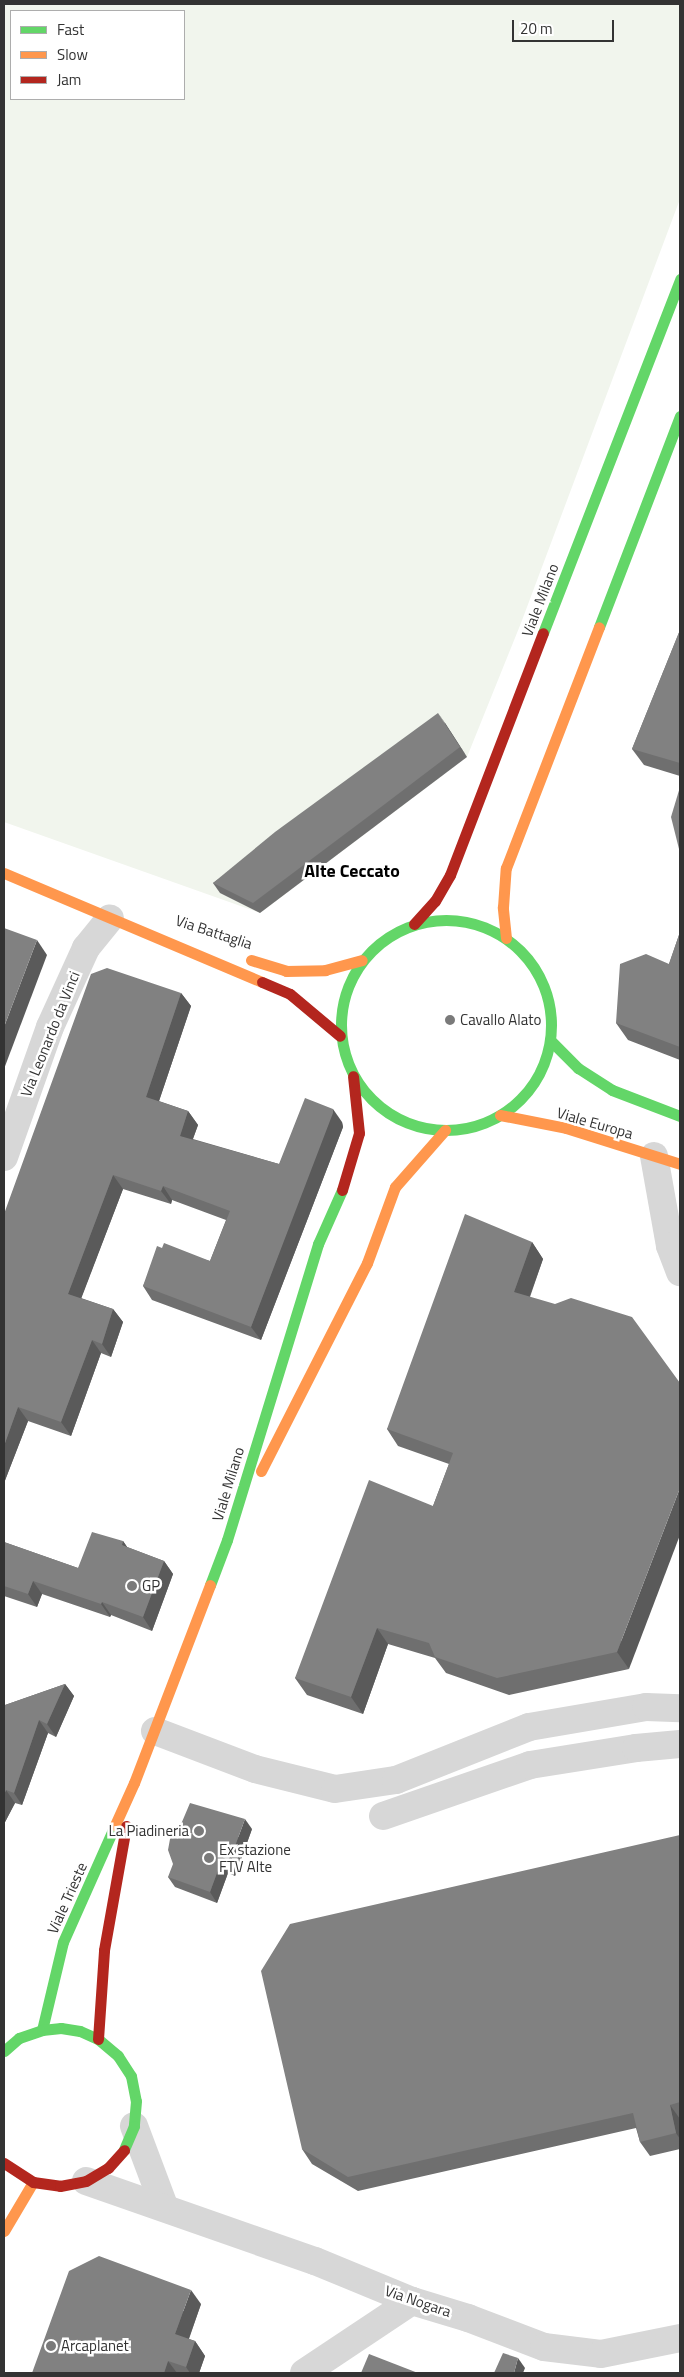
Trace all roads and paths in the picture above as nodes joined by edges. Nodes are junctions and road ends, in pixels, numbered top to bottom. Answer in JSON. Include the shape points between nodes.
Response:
{"nodes":[{"id":1,"x":680,"y":279,"type":"edge"},
{"id":2,"x":680,"y":416,"type":"edge"},
{"id":3,"x":4,"y":873,"type":"edge"},
{"id":4,"x":59,"y":896,"type":"junction"},
{"id":5,"x":110,"y":918,"type":"junction"},
{"id":6,"x":414,"y":924,"type":"junction"},
{"id":7,"x":506,"y":938,"type":"junction"},
{"id":8,"x":207,"y":946,"type":"dead end"},
{"id":9,"x":241,"y":957,"type":"dead end"},
{"id":10,"x":362,"y":960,"type":"junction"},
{"id":11,"x":340,"y":1036,"type":"junction"},
{"id":12,"x":550,"y":1040,"type":"junction"},
{"id":13,"x":353,"y":1076,"type":"junction"},
{"id":14,"x":500,"y":1115,"type":"junction"},
{"id":15,"x":680,"y":1116,"type":"edge"},
{"id":16,"x":445,"y":1130,"type":"junction"},
{"id":17,"x":654,"y":1156,"type":"junction"},
{"id":18,"x":4,"y":1157,"type":"edge"},
{"id":19,"x":680,"y":1164,"type":"edge"},
{"id":20,"x":680,"y":1272,"type":"edge"},
{"id":21,"x":227,"y":1540,"type":"junction"},
{"id":22,"x":680,"y":1708,"type":"edge"},
{"id":23,"x":154,"y":1731,"type":"junction"},
{"id":24,"x":680,"y":1744,"type":"edge"},
{"id":25,"x":134,"y":1783,"type":"junction"},
{"id":26,"x":383,"y":1816,"type":"dead end"},
{"id":27,"x":42,"y":2030,"type":"junction"},
{"id":28,"x":98,"y":2040,"type":"junction"},
{"id":29,"x":4,"y":2051,"type":"edge"},
{"id":30,"x":134,"y":2126,"type":"junction"},
{"id":31,"x":4,"y":2163,"type":"edge"},
{"id":32,"x":86,"y":2180,"type":"junction"},
{"id":33,"x":33,"y":2182,"type":"junction"},
{"id":34,"x":164,"y":2206,"type":"junction"},
{"id":35,"x":4,"y":2231,"type":"edge"},
{"id":36,"x":412,"y":2301,"type":"junction"},
{"id":37,"x":680,"y":2338,"type":"edge"},
{"id":38,"x":602,"y":2364,"type":"edge"},
{"id":39,"x":304,"y":2373,"type":"edge"}],
"edges":[{"from":1,"to":6,"type":"main road","name":"Viale Milano","via":[[450,875],[435,901]]},
{"from":2,"to":7,"type":"main road","via":[[506,868],[503,907]]},
{"from":3,"to":4,"type":"main road","name":"Via Battaglia"},
{"from":4,"to":5,"type":"main road","name":"Via Battaglia"},
{"from":4,"to":8,"type":"main road","name":"Via Battaglia"},
{"from":5,"to":11,"type":"main road","name":"Via Battaglia","via":[[290,994]]},
{"from":5,"to":18,"type":"street","name":"Via Leonardo da Vinci","via":[[86,948],[54,1018]]},
{"from":6,"to":7,"type":"main road","name":"Viale Milano","via":[[433,920],[472,923]]},
{"from":6,"to":10,"type":"main road","name":"Viale Milano","via":[[386,938]]},
{"from":7,"to":12,"type":"main road","name":"Viale Milano","via":[[528,958],[543,983],[550,1011]]},
{"from":9,"to":10,"type":"main road","name":"Via Battaglia","via":[[286,971],[325,970]]},
{"from":10,"to":11,"type":"main road","name":"Viale Milano","via":[[344,995]]},
{"from":11,"to":13,"type":"main road","name":"Viale Milano"},
{"from":12,"to":14,"type":"main road","name":"Viale Milano","via":[[544,1063],[533,1083]]},
{"from":12,"to":15,"type":"main road","via":[[578,1068],[612,1090]]},
{"from":13,"to":16,"type":"main road","name":"Viale Milano","via":[[377,1105],[392,1116],[427,1128]]},
{"from":13,"to":21,"type":"main road","name":"Viale Milano","via":[[359,1133],[346,1180],[318,1244]]},
{"from":14,"to":16,"type":"main road","name":"Viale Milano","via":[[464,1129]]},
{"from":14,"to":17,"type":"main road","name":"Viale Europa","via":[[566,1128]]},
{"from":16,"to":21,"type":"main road","name":"Viale Milano","via":[[395,1188],[367,1263]]},
{"from":17,"to":19,"type":"main road","name":"Viale Europa"},
{"from":17,"to":20,"type":"street","via":[[670,1246]]},
{"from":21,"to":23,"type":"main road","name":"Viale Trieste"},
{"from":22,"to":23,"type":"street","via":[[646,1707],[529,1727],[396,1780],[336,1789],[255,1769]]},
{"from":23,"to":25,"type":"main road","name":"Viale Trieste"},
{"from":24,"to":26,"type":"street","via":[[530,1765]]},
{"from":25,"to":27,"type":"main road","name":"Viale Trieste","via":[[63,1942]]},
{"from":25,"to":28,"type":"main road","name":"Viale Trieste","via":[[104,1950]]},
{"from":27,"to":28,"type":"main road","via":[[80,2031]]},
{"from":27,"to":29,"type":"main road","via":[[19,2038]]},
{"from":28,"to":30,"type":"main road","via":[[118,2056],[131,2076],[136,2101]]},
{"from":30,"to":32,"type":"main road","via":[[125,2149],[108,2168]]},
{"from":30,"to":34,"type":"street"},
{"from":31,"to":33,"type":"main road","via":[[10,2170]]},
{"from":32,"to":33,"type":"main road","via":[[60,2186]]},
{"from":32,"to":34,"type":"street","name":"Via Nogara"},
{"from":33,"to":35,"type":"main road"},
{"from":34,"to":36,"type":"street","name":"Via Nogara","via":[[315,2260]]},
{"from":36,"to":38,"type":"street","name":"Via Nogara"},
{"from":36,"to":39,"type":"street"},
{"from":37,"to":38,"type":"street","name":"Via Nogara"}]}
